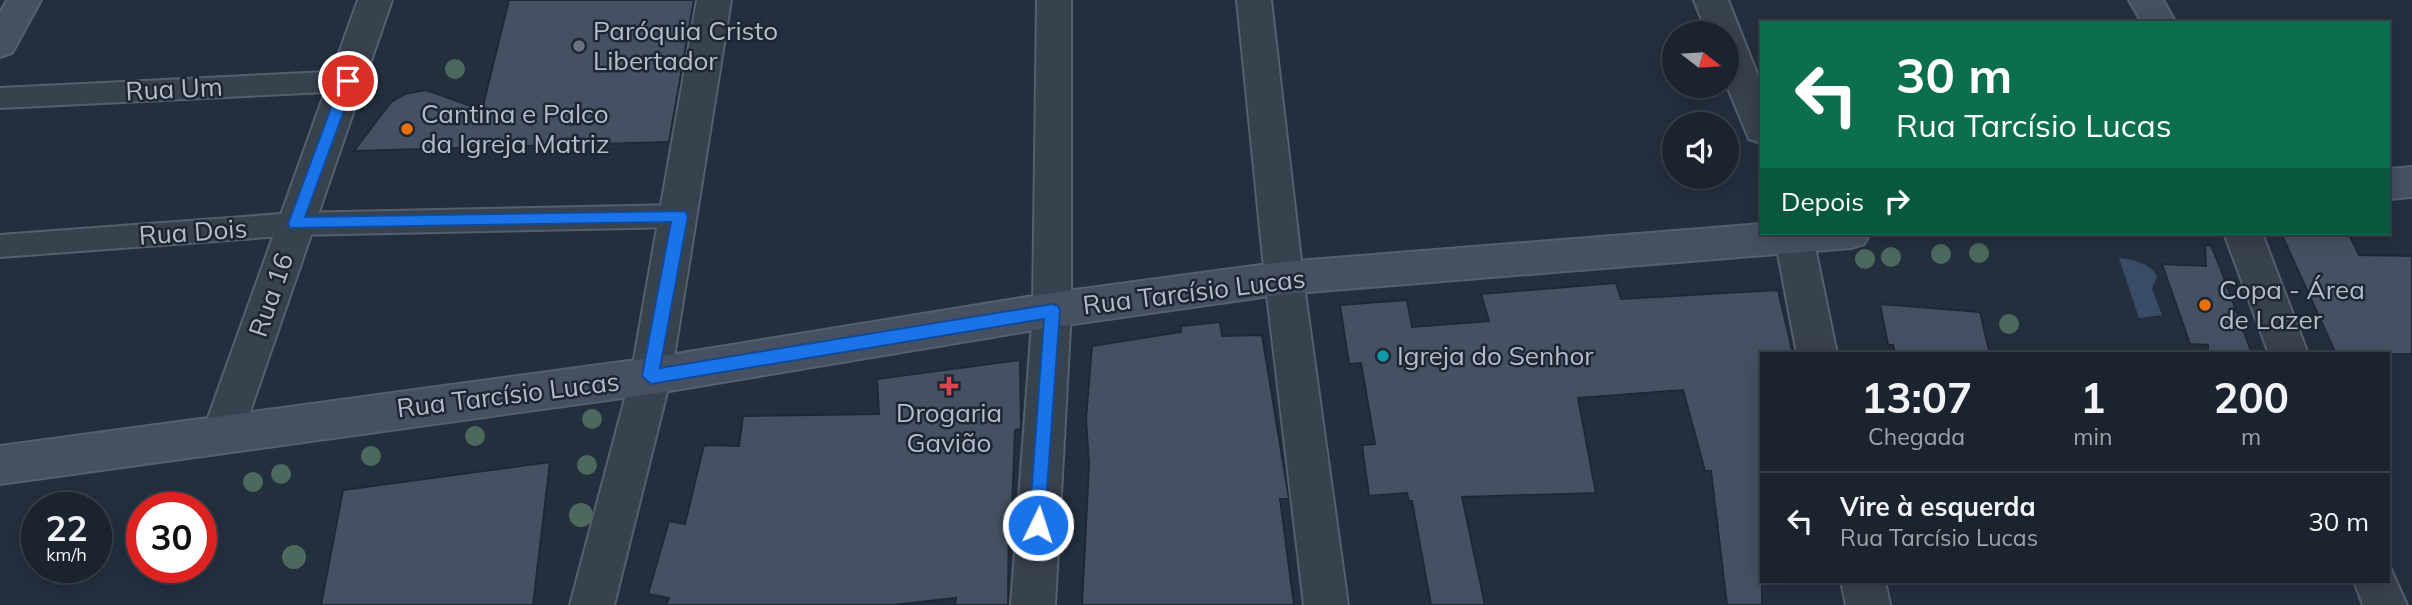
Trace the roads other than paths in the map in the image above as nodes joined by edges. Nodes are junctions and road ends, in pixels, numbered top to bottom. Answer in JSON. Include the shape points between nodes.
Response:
{"nodes":[{"id":1,"x":24,"y":0,"type":"edge"},
{"id":2,"x":375,"y":0,"type":"edge"},
{"id":3,"x":714,"y":0,"type":"edge"},
{"id":4,"x":1054,"y":0,"type":"edge"},
{"id":5,"x":1254,"y":0,"type":"edge"},
{"id":6,"x":1711,"y":0,"type":"edge"},
{"id":7,"x":2146,"y":0,"type":"edge"},
{"id":8,"x":1719,"y":21,"type":"edge"},
{"id":9,"x":2158,"y":21,"type":"edge"},
{"id":10,"x":0,"y":44,"type":"edge"},
{"id":11,"x":1740,"y":74,"type":"edge"},
{"id":12,"x":348,"y":81,"type":"junction"},
{"id":13,"x":0,"y":98,"type":"edge"},
{"id":14,"x":1760,"y":124,"type":"edge"},
{"id":15,"x":2412,"y":182,"type":"edge"},
{"id":16,"x":2390,"y":184,"type":"edge"},
{"id":17,"x":680,"y":216,"type":"junction"},
{"id":18,"x":295,"y":224,"type":"junction"},
{"id":19,"x":2244,"y":235,"type":"edge"},
{"id":20,"x":1803,"y":236,"type":"edge"},
{"id":21,"x":0,"y":246,"type":"edge"},
{"id":22,"x":1284,"y":278,"type":"junction"},
{"id":23,"x":1052,"y":310,"type":"junction"},
{"id":24,"x":1817,"y":352,"type":"edge"},
{"id":25,"x":2288,"y":352,"type":"edge"},
{"id":26,"x":651,"y":376,"type":"junction"},
{"id":27,"x":223,"y":432,"type":"junction"},
{"id":28,"x":0,"y":465,"type":"edge"},
{"id":29,"x":1863,"y":583,"type":"edge"},
{"id":30,"x":2377,"y":583,"type":"edge"},
{"id":31,"x":592,"y":605,"type":"edge"},
{"id":32,"x":1032,"y":605,"type":"edge"},
{"id":33,"x":1326,"y":605,"type":"edge"},
{"id":34,"x":1868,"y":605,"type":"edge"},
{"id":35,"x":2385,"y":605,"type":"edge"}],
"edges":[{"from":1,"to":10,"type":"street"},
{"from":2,"to":12,"type":"street","name":"Rua 16"},
{"from":3,"to":17,"type":"street"},
{"from":4,"to":23,"type":"street"},
{"from":5,"to":22,"type":"street"},
{"from":6,"to":8,"type":"street"},
{"from":7,"to":9,"type":"street"},
{"from":11,"to":14,"type":"street"},
{"from":12,"to":13,"type":"lane","name":"Rua Um"},
{"from":12,"to":18,"type":"street","name":"Rua 16"},
{"from":15,"to":16,"type":"street"},
{"from":17,"to":18,"type":"lane","name":"Rua Dois"},
{"from":17,"to":26,"type":"street"},
{"from":18,"to":21,"type":"lane","name":"Rua Dois"},
{"from":18,"to":27,"type":"street","name":"Rua 16"},
{"from":19,"to":25,"type":"street"},
{"from":20,"to":22,"type":"street","name":"Rua Tarcísio Lucas"},
{"from":20,"to":24,"type":"street"},
{"from":22,"to":23,"type":"street","name":"Rua Tarcísio Lucas"},
{"from":22,"to":33,"type":"street"},
{"from":23,"to":26,"type":"street","name":"Rua Tarcísio Lucas"},
{"from":23,"to":32,"type":"street"},
{"from":26,"to":27,"type":"street","name":"Rua Tarcísio Lucas"},
{"from":26,"to":31,"type":"street"},
{"from":27,"to":28,"type":"street","name":"Rua Tarcísio Lucas"},
{"from":29,"to":34,"type":"street"},
{"from":30,"to":35,"type":"street"}]}
